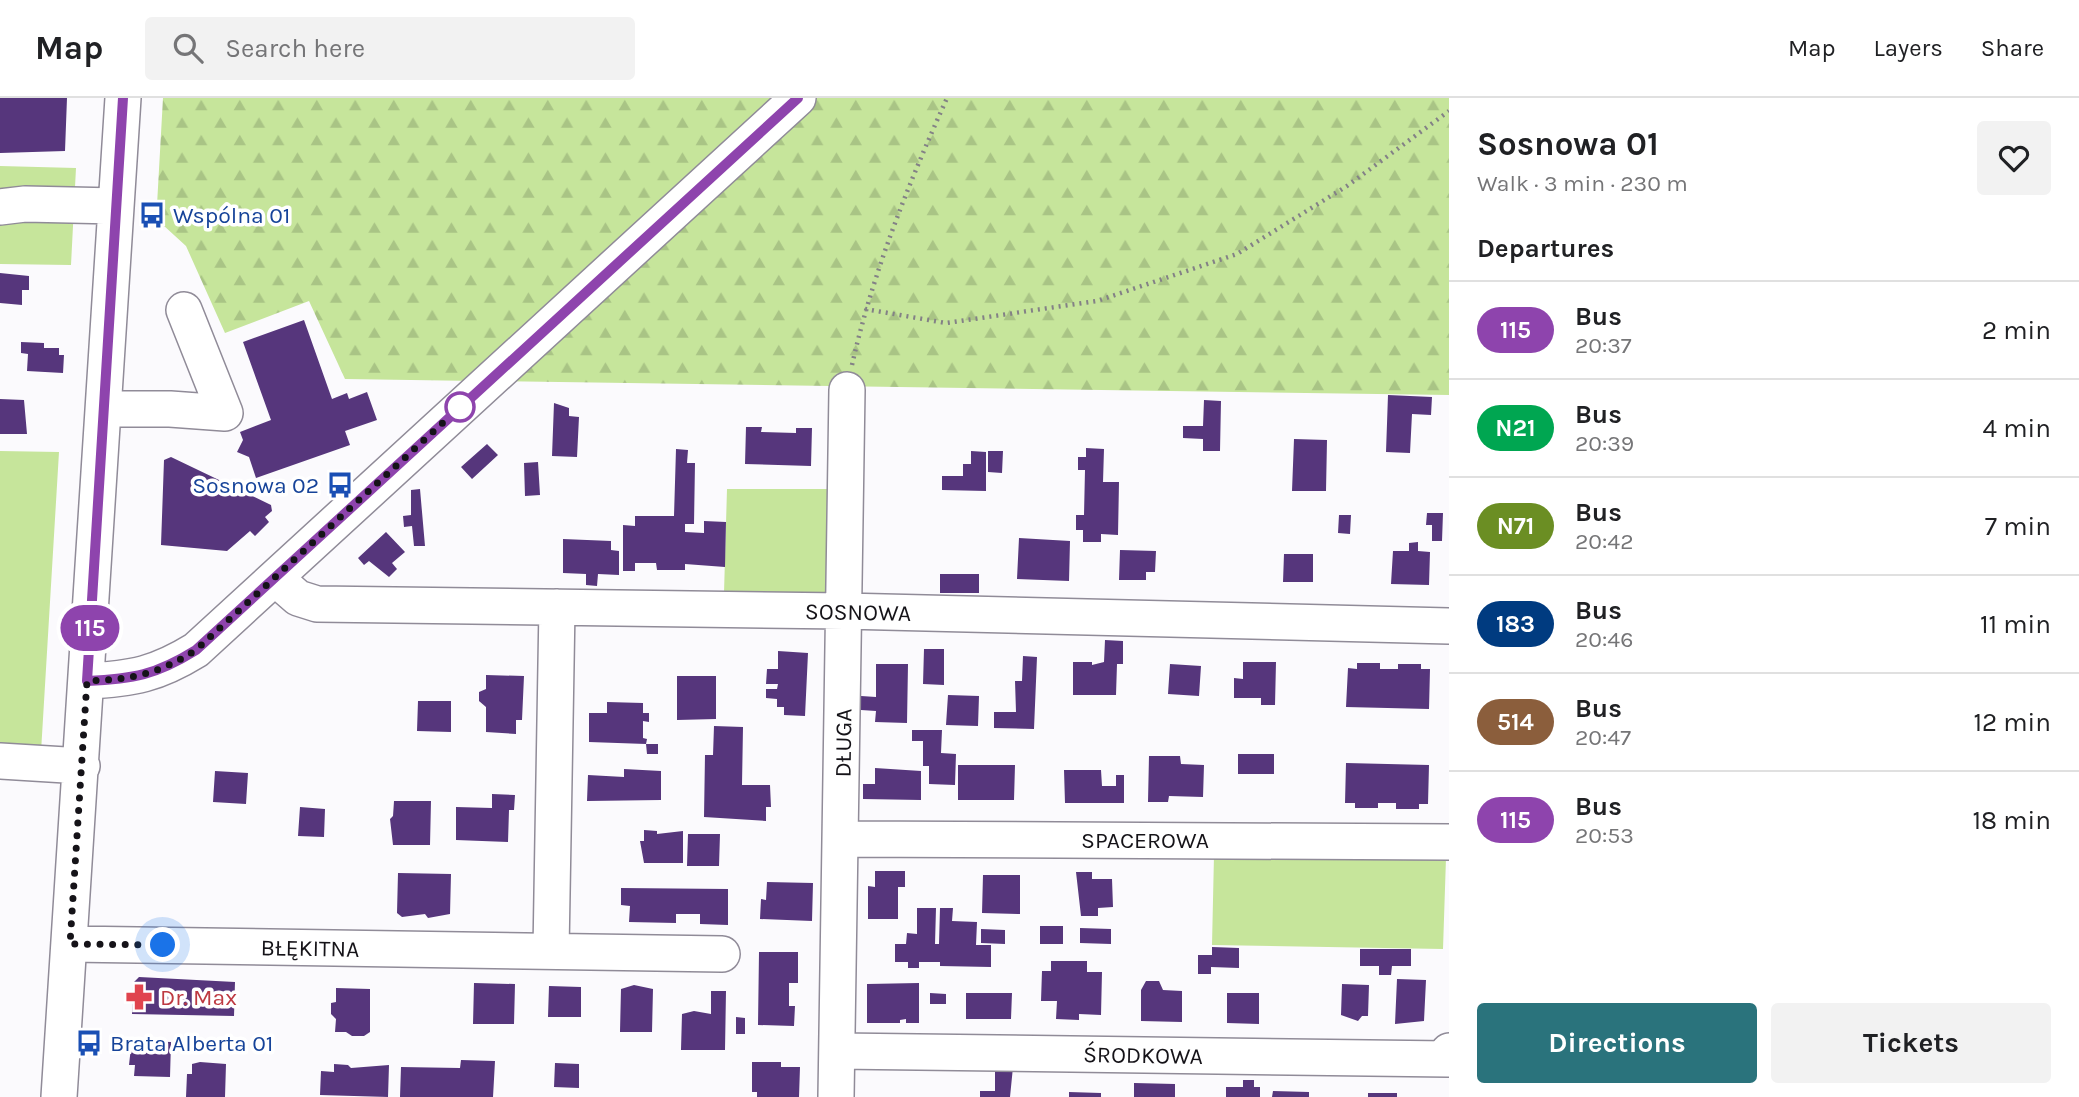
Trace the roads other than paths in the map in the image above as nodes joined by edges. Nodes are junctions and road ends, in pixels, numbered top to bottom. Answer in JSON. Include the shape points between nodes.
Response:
{"nodes":[{"id":1,"x":123,"y":98,"type":"edge"},
{"id":2,"x":798,"y":98,"type":"edge"},
{"id":3,"x":116,"y":206,"type":"junction"},
{"id":4,"x":0,"y":207,"type":"edge"},
{"id":5,"x":184,"y":310,"type":"dead end"},
{"id":6,"x":847,"y":390,"type":"road end"},
{"id":7,"x":104,"y":409,"type":"junction"},
{"id":8,"x":275,"y":578,"type":"junction"},
{"id":9,"x":556,"y":607,"type":"junction"},
{"id":10,"x":844,"y":611,"type":"junction"},
{"id":11,"x":1449,"y":626,"type":"edge"},
{"id":12,"x":87,"y":681,"type":"junction"},
{"id":13,"x":0,"y":761,"type":"edge"},
{"id":14,"x":82,"y":766,"type":"junction"},
{"id":15,"x":841,"y":838,"type":"junction"},
{"id":16,"x":1449,"y":842,"type":"edge"},
{"id":17,"x":70,"y":944,"type":"junction"},
{"id":18,"x":551,"y":951,"type":"junction"},
{"id":19,"x":722,"y":954,"type":"dead end"},
{"id":20,"x":838,"y":1051,"type":"junction"},
{"id":21,"x":1448,"y":1055,"type":"edge"},
{"id":22,"x":59,"y":1097,"type":"edge"},
{"id":23,"x":836,"y":1097,"type":"edge"}],
"edges":[{"from":1,"to":3,"type":"street"},
{"from":2,"to":8,"type":"street"},
{"from":3,"to":4,"type":"street"},
{"from":3,"to":7,"type":"street"},
{"from":5,"to":7,"type":"street","via":[[225,413]]},
{"from":6,"to":10,"type":"street","name":"DŁUGA"},
{"from":7,"to":12,"type":"street"},
{"from":8,"to":9,"type":"street","name":"SOSNOWA","via":[[298,598],[317,604]]},
{"from":8,"to":12,"type":"street","via":[[196,650],[171,666],[134,678]]},
{"from":9,"to":10,"type":"street","name":"SOSNOWA"},
{"from":9,"to":18,"type":"street"},
{"from":10,"to":11,"type":"street","name":"SOSNOWA"},
{"from":10,"to":15,"type":"street","name":"DŁUGA"},
{"from":12,"to":14,"type":"street"},
{"from":13,"to":14,"type":"street"},
{"from":14,"to":17,"type":"street"},
{"from":15,"to":16,"type":"street","name":"SPACEROWA"},
{"from":15,"to":20,"type":"street","name":"DŁUGA"},
{"from":17,"to":18,"type":"street","name":"BŁĘKITNA"},
{"from":17,"to":22,"type":"street"},
{"from":18,"to":19,"type":"street","name":"BŁĘKITNA"},
{"from":20,"to":21,"type":"street","name":"ŚRODKOWA"},
{"from":20,"to":23,"type":"street","name":"DŁUGA"}]}
